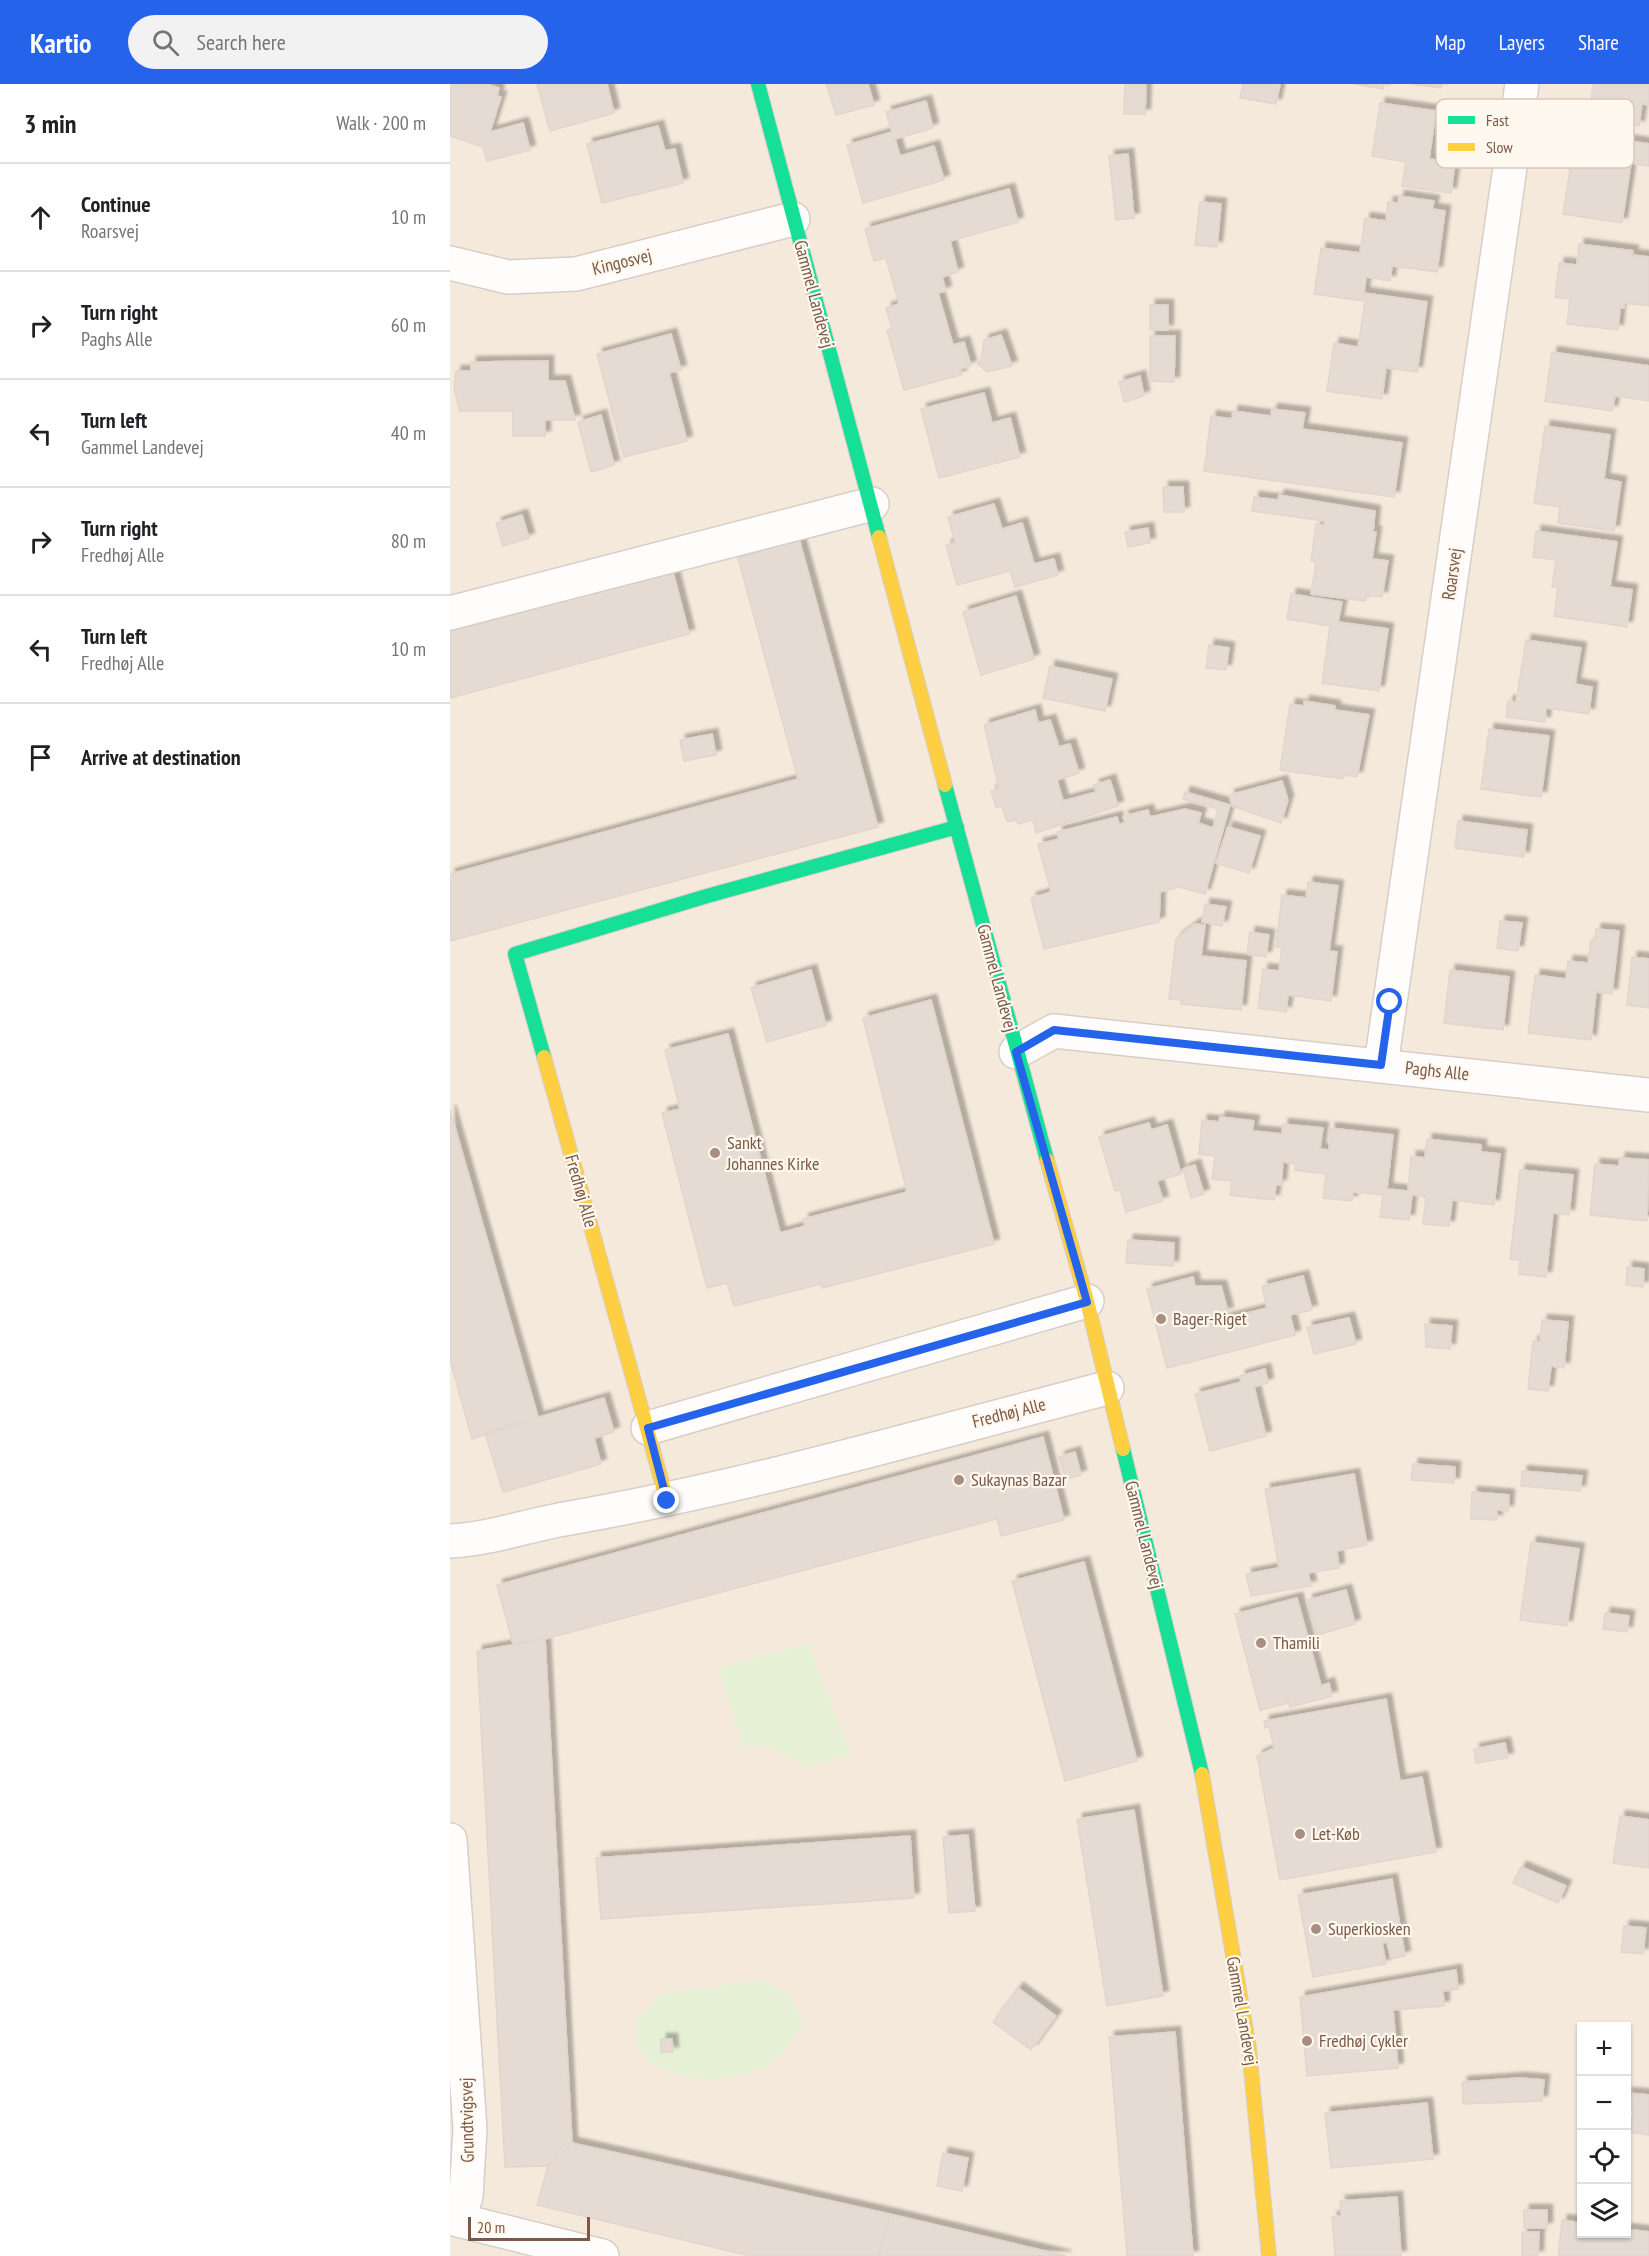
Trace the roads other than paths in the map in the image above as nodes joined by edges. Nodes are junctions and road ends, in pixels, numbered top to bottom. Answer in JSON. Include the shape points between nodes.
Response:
{"nodes":[{"id":1,"x":758,"y":84,"type":"edge"},
{"id":2,"x":1522,"y":84,"type":"edge"},
{"id":3,"x":1520,"y":99,"type":"edge"},
{"id":4,"x":1510,"y":168,"type":"edge"},
{"id":5,"x":793,"y":219,"type":"junction"},
{"id":6,"x":450,"y":263,"type":"edge"},
{"id":7,"x":872,"y":504,"type":"junction"},
{"id":8,"x":450,"y":614,"type":"edge"},
{"id":9,"x":957,"y":827,"type":"junction"},
{"id":10,"x":1016,"y":1052,"type":"junction"},
{"id":11,"x":1381,"y":1065,"type":"junction"},
{"id":12,"x":1649,"y":1095,"type":"edge"},
{"id":13,"x":1087,"y":1302,"type":"junction"},
{"id":14,"x":1107,"y":1388,"type":"junction"},
{"id":15,"x":648,"y":1428,"type":"junction"},
{"id":16,"x":667,"y":1501,"type":"junction"},
{"id":17,"x":450,"y":1541,"type":"edge"},
{"id":18,"x":450,"y":1840,"type":"edge"},
{"id":19,"x":454,"y":2219,"type":"edge"},
{"id":20,"x":602,"y":2256,"type":"edge"},
{"id":21,"x":1269,"y":2256,"type":"edge"}],
"edges":[{"from":1,"to":5,"type":"street","name":"Gammel Landevej"},
{"from":2,"to":3,"type":"street","name":"Roarsvej"},
{"from":4,"to":11,"type":"street","name":"Roarsvej"},
{"from":5,"to":6,"type":"street","name":"Kingosvej","via":[[576,274],[508,277]]},
{"from":5,"to":7,"type":"street","name":"Gammel Landevej"},
{"from":7,"to":8,"type":"street"},
{"from":7,"to":9,"type":"street","name":"Gammel Landevej"},
{"from":9,"to":10,"type":"street","name":"Gammel Landevej"},
{"from":9,"to":15,"type":"street","name":"Fredhøj Alle","via":[[515,954]]},
{"from":10,"to":11,"type":"street","name":"Paghs Alle","via":[[1054,1030]]},
{"from":10,"to":13,"type":"street","name":"Gammel Landevej"},
{"from":11,"to":12,"type":"street","name":"Paghs Alle"},
{"from":13,"to":14,"type":"street","name":"Gammel Landevej"},
{"from":13,"to":15,"type":"street"},
{"from":14,"to":16,"type":"street","name":"Fredhøj Alle"},
{"from":14,"to":21,"type":"street","name":"Gammel Landevej","via":[[1200,1764],[1249,2048]]},
{"from":15,"to":16,"type":"street","name":"Fredhøj Alle"},
{"from":16,"to":17,"type":"street","name":"Fredhøj Alle"},
{"from":18,"to":19,"type":"street","name":"Grundtvigsvej","via":[[470,2129],[466,2196]]},
{"from":19,"to":20,"type":"street"}]}
